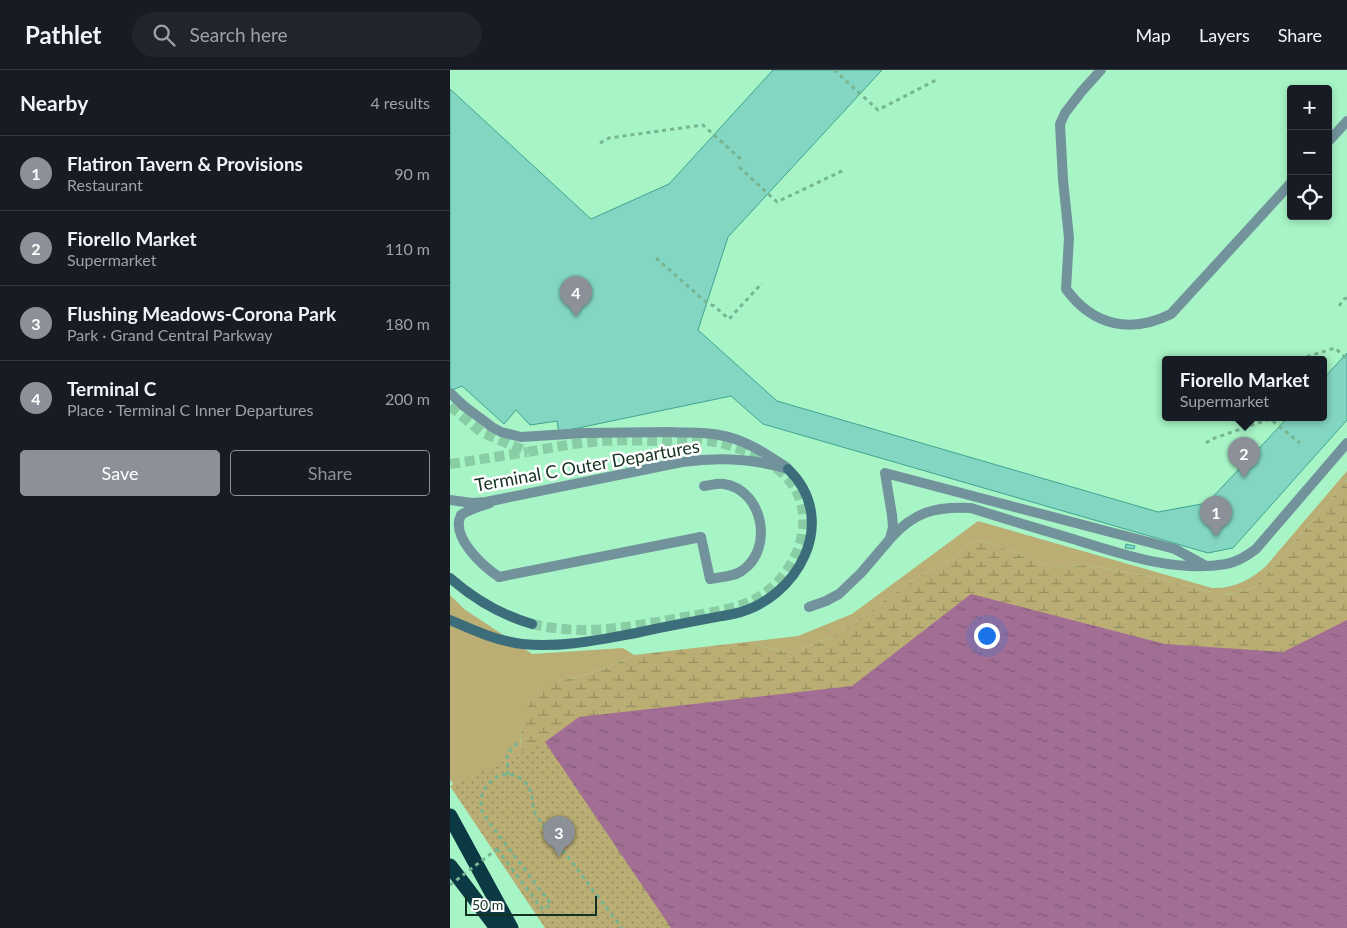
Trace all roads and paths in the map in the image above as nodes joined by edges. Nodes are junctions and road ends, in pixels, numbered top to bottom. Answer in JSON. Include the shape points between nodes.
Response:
{"nodes":[{"id":1,"x":834,"y":70,"type":"edge"},
{"id":2,"x":1101,"y":70,"type":"edge"},
{"id":3,"x":938,"y":80,"type":"dead end"},
{"id":4,"x":1347,"y":121,"type":"edge"},
{"id":5,"x":1332,"y":138,"type":"edge"},
{"id":6,"x":600,"y":143,"type":"dead end"},
{"id":7,"x":744,"y":162,"type":"dead end"},
{"id":8,"x":739,"y":167,"type":"dead end"},
{"id":9,"x":844,"y":170,"type":"dead end"},
{"id":10,"x":1287,"y":187,"type":"edge"},
{"id":11,"x":656,"y":258,"type":"dead end"},
{"id":12,"x":762,"y":283,"type":"dead end"},
{"id":13,"x":1347,"y":298,"type":"edge"},
{"id":14,"x":1339,"y":306,"type":"dead end"},
{"id":15,"x":1309,"y":356,"type":"edge"},
{"id":16,"x":1345,"y":358,"type":"edge"},
{"id":17,"x":450,"y":393,"type":"edge"},
{"id":18,"x":1264,"y":421,"type":"edge"},
{"id":19,"x":1272,"y":421,"type":"edge"},
{"id":20,"x":1206,"y":443,"type":"dead end"},
{"id":21,"x":1300,"y":443,"type":"dead end"},
{"id":22,"x":1347,"y":443,"type":"edge"},
{"id":23,"x":788,"y":469,"type":"junction"},
{"id":24,"x":704,"y":486,"type":"dead end"},
{"id":25,"x":501,"y":499,"type":"junction"},
{"id":26,"x":450,"y":500,"type":"edge"},
{"id":27,"x":890,"y":539,"type":"junction"},
{"id":28,"x":1204,"y":566,"type":"junction"},
{"id":29,"x":450,"y":578,"type":"edge"},
{"id":30,"x":809,"y":607,"type":"dead end"},
{"id":31,"x":450,"y":620,"type":"edge"},
{"id":32,"x":532,"y":624,"type":"tunnel mouth"},
{"id":33,"x":518,"y":742,"type":"dead end"},
{"id":34,"x":508,"y":775,"type":"junction"},
{"id":35,"x":450,"y":816,"type":"edge"},
{"id":36,"x":450,"y":866,"type":"edge"},
{"id":37,"x":450,"y":885,"type":"edge"},
{"id":38,"x":497,"y":928,"type":"edge"},
{"id":39,"x":511,"y":928,"type":"edge"},
{"id":40,"x":622,"y":928,"type":"edge"}],
"edges":[{"from":1,"to":3,"type":"path","via":[[878,110]]},
{"from":2,"to":10,"type":"street","via":[[1076,98],[1060,124],[1069,238],[1066,289],[1085,310],[1107,322],[1122,325],[1151,322],[1172,314]]},
{"from":4,"to":5,"type":"street"},
{"from":6,"to":7,"type":"path","via":[[610,138],[703,125]]},
{"from":8,"to":9,"type":"path","via":[[777,202]]},
{"from":11,"to":12,"type":"path","via":[[728,319]]},
{"from":13,"to":14,"type":"path"},
{"from":15,"to":16,"type":"path","via":[[1335,348]]},
{"from":17,"to":23,"type":"street","bridge":true,"via":[[492,427],[516,436],[718,434],[754,447]]},
{"from":18,"to":20,"type":"path"},
{"from":19,"to":21,"type":"path"},
{"from":22,"to":28,"type":"street","via":[[1256,549],[1238,561]]},
{"from":23,"to":25,"type":"street","name":"Terminal C Outer Departures","bridge":true,"via":[[742,459],[709,458]]},
{"from":23,"to":31,"type":"street","bridge":true,"via":[[801,483],[809,502],[810,538],[795,575],[777,594],[755,607],[734,614],[558,645],[503,640]]},
{"from":24,"to":25,"type":"street","bridge":true,"via":[[724,484],[733,487],[756,510],[762,530],[759,549],[742,572],[710,579],[701,537],[499,577],[458,546],[451,528],[463,513]]},
{"from":25,"to":26,"type":"street","name":"Terminal C Outer Departures","bridge":true,"via":[[472,503]]},
{"from":27,"to":28,"type":"street","via":[[901,526],[924,512],[952,507],[971,508],[1128,555],[1171,565]]},
{"from":27,"to":28,"type":"street","via":[[893,527],[885,473],[1175,549]]},
{"from":27,"to":30,"type":"street","via":[[845,589],[826,602]]},
{"from":29,"to":32,"type":"street","via":[[497,612]]},
{"from":33,"to":34,"type":"path","via":[[507,754]]},
{"from":34,"to":37,"type":"path","bridge":true,"via":[[493,778],[486,785],[481,802],[483,812],[551,904],[543,910],[497,849]]},
{"from":34,"to":40,"type":"path","via":[[525,781],[536,815]]},
{"from":35,"to":39,"type":"highway"},
{"from":36,"to":38,"type":"highway"}]}
